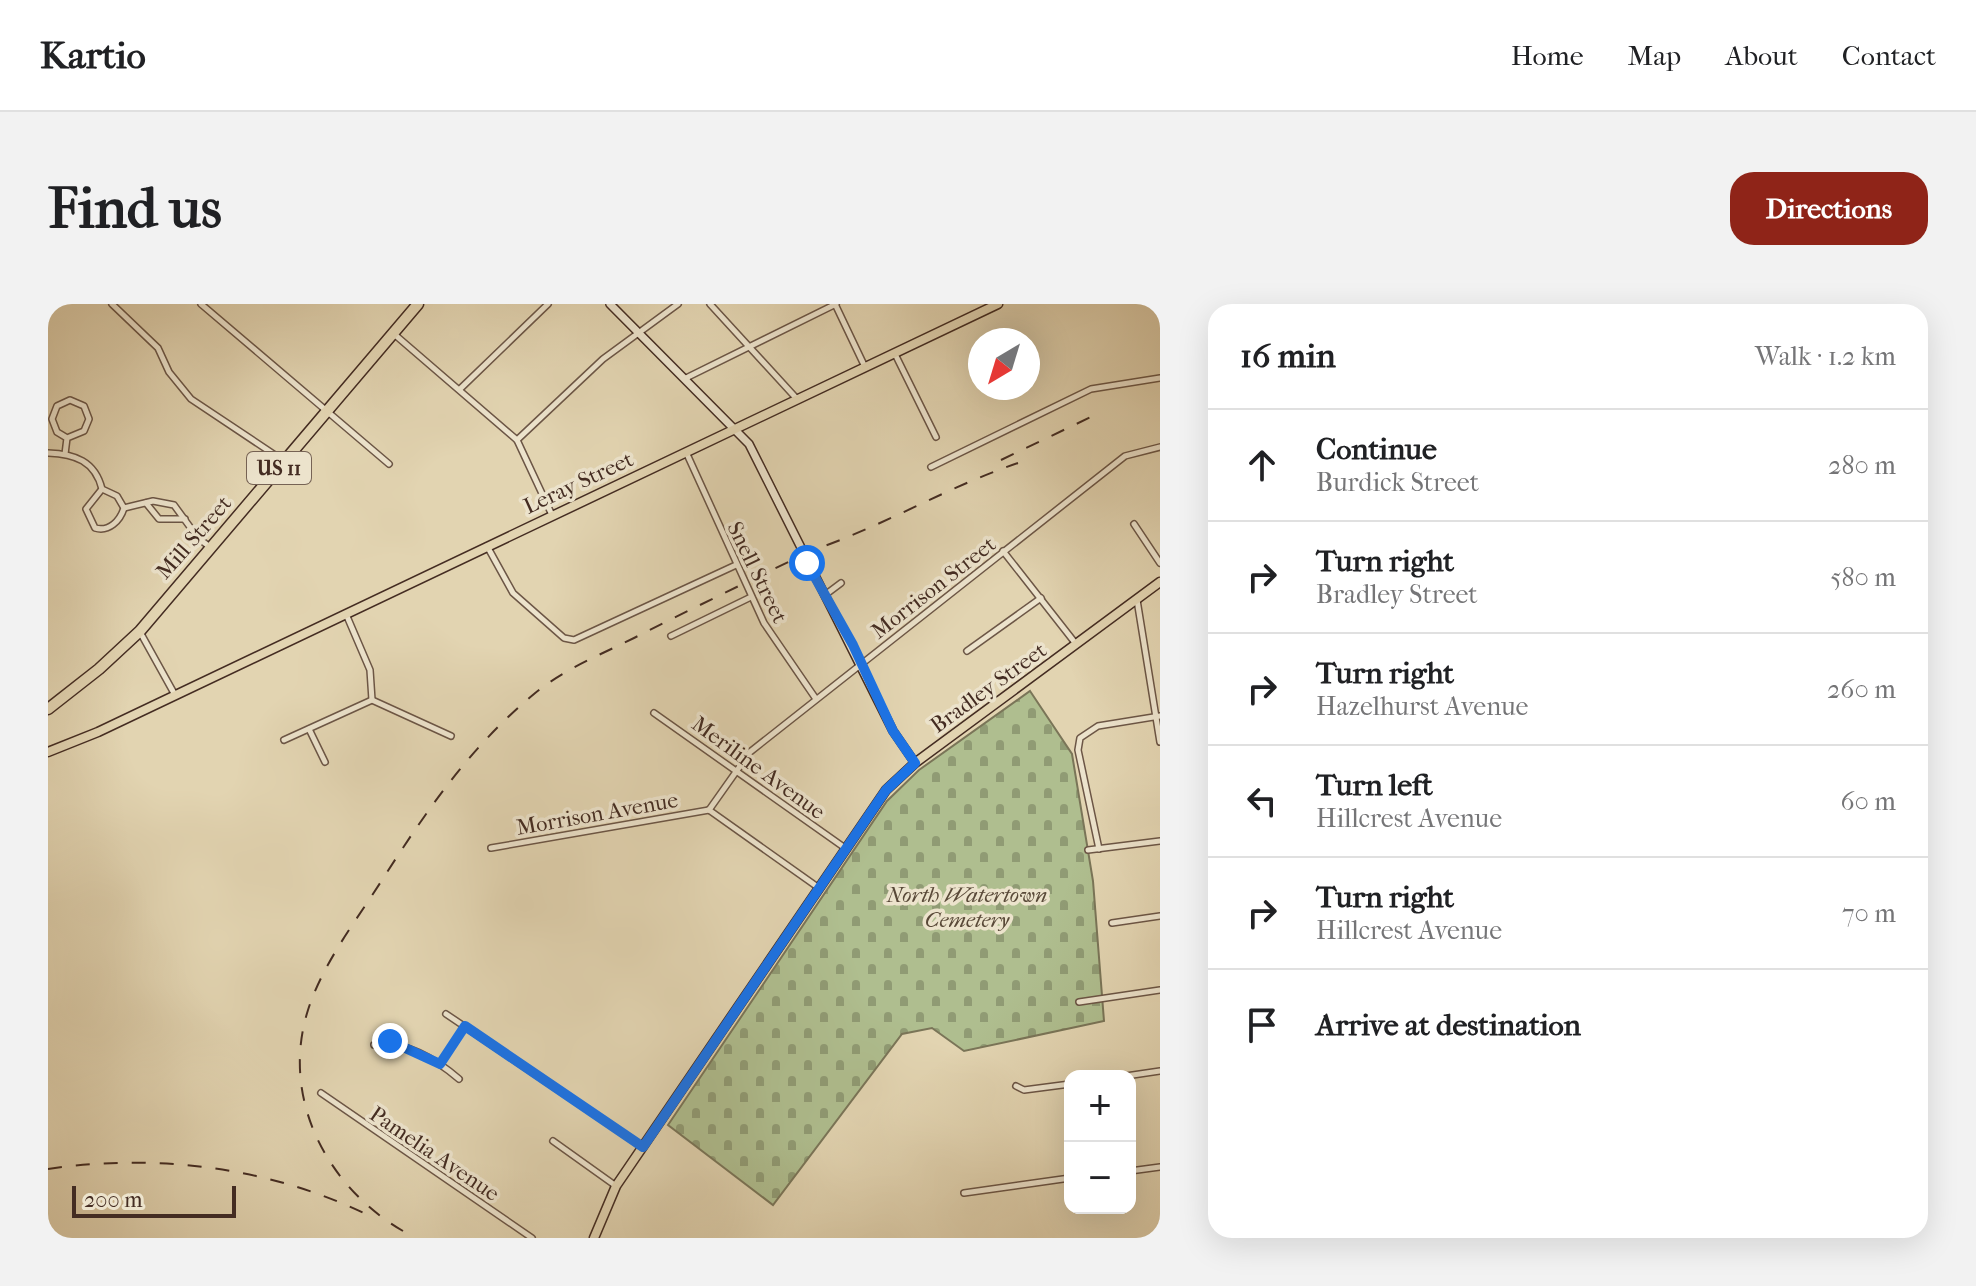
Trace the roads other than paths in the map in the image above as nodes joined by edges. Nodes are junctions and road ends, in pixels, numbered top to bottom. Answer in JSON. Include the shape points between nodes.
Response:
{"nodes":[{"id":1,"x":112,"y":304,"type":"edge"},
{"id":2,"x":201,"y":304,"type":"edge"},
{"id":3,"x":418,"y":304,"type":"edge"},
{"id":4,"x":548,"y":304,"type":"edge"},
{"id":5,"x":610,"y":304,"type":"edge"},
{"id":6,"x":678,"y":304,"type":"edge"},
{"id":7,"x":710,"y":304,"type":"edge"},
{"id":8,"x":836,"y":304,"type":"edge"},
{"id":9,"x":998,"y":304,"type":"edge"},
{"id":10,"x":638,"y":332,"type":"junction"},
{"id":11,"x":393,"y":333,"type":"junction"},
{"id":12,"x":749,"y":347,"type":"junction"},
{"id":13,"x":894,"y":353,"type":"junction"},
{"id":14,"x":865,"y":367,"type":"junction"},
{"id":15,"x":1160,"y":378,"type":"edge"},
{"id":16,"x":684,"y":379,"type":"junction"},
{"id":17,"x":459,"y":389,"type":"junction"},
{"id":18,"x":797,"y":399,"type":"junction"},
{"id":19,"x":327,"y":412,"type":"junction"},
{"id":20,"x":733,"y":428,"type":"junction"},
{"id":21,"x":936,"y":437,"type":"dead end"},
{"id":22,"x":67,"y":438,"type":"junction"},
{"id":23,"x":517,"y":440,"type":"junction"},
{"id":24,"x":1160,"y":447,"type":"edge"},
{"id":25,"x":686,"y":451,"type":"junction"},
{"id":26,"x":48,"y":453,"type":"edge"},
{"id":27,"x":65,"y":454,"type":"junction"},
{"id":28,"x":284,"y":461,"type":"junction"},
{"id":29,"x":389,"y":464,"type":"dead end"},
{"id":30,"x":931,"y":467,"type":"dead end"},
{"id":31,"x":102,"y":489,"type":"junction"},
{"id":32,"x":146,"y":503,"type":"junction"},
{"id":33,"x":124,"y":508,"type":"junction"},
{"id":34,"x":552,"y":515,"type":"junction"},
{"id":35,"x":185,"y":519,"type":"junction"},
{"id":36,"x":1134,"y":524,"type":"dead end"},
{"id":37,"x":487,"y":546,"type":"junction"},
{"id":38,"x":211,"y":547,"type":"junction"},
{"id":39,"x":1003,"y":551,"type":"junction"},
{"id":40,"x":1160,"y":563,"type":"edge"},
{"id":41,"x":736,"y":565,"type":"junction"},
{"id":42,"x":1160,"y":582,"type":"edge"},
{"id":43,"x":841,"y":583,"type":"dead end"},
{"id":44,"x":825,"y":595,"type":"junction"},
{"id":45,"x":751,"y":597,"type":"junction"},
{"id":46,"x":1041,"y":598,"type":"junction"},
{"id":47,"x":1137,"y":599,"type":"junction"},
{"id":48,"x":346,"y":613,"type":"junction"},
{"id":49,"x":140,"y":631,"type":"junction"},
{"id":50,"x":671,"y":636,"type":"dead end"},
{"id":51,"x":1076,"y":644,"type":"junction"},
{"id":52,"x":967,"y":651,"type":"dead end"},
{"id":53,"x":862,"y":664,"type":"junction"},
{"id":54,"x":175,"y":695,"type":"junction"},
{"id":55,"x":816,"y":699,"type":"junction"},
{"id":56,"x":372,"y":700,"type":"junction"},
{"id":57,"x":48,"y":709,"type":"edge"},
{"id":58,"x":654,"y":713,"type":"dead end"},
{"id":59,"x":1158,"y":717,"type":"edge"},
{"id":60,"x":101,"y":729,"type":"junction"},
{"id":61,"x":309,"y":729,"type":"junction"},
{"id":62,"x":451,"y":736,"type":"dead end"},
{"id":63,"x":284,"y":740,"type":"dead end"},
{"id":64,"x":1160,"y":742,"type":"edge"},
{"id":65,"x":48,"y":746,"type":"edge"},
{"id":66,"x":48,"y":752,"type":"edge"},
{"id":67,"x":325,"y":762,"type":"dead end"},
{"id":68,"x":915,"y":763,"type":"junction"},
{"id":69,"x":736,"y":771,"type":"junction"},
{"id":70,"x":709,"y":810,"type":"junction"},
{"id":71,"x":1160,"y":841,"type":"edge"},
{"id":72,"x":491,"y":848,"type":"dead end"},
{"id":73,"x":845,"y":848,"type":"junction"},
{"id":74,"x":1099,"y":849,"type":"junction"},
{"id":75,"x":1088,"y":850,"type":"dead end"},
{"id":76,"x":819,"y":888,"type":"junction"},
{"id":77,"x":1160,"y":916,"type":"edge"},
{"id":78,"x":1112,"y":923,"type":"dead end"},
{"id":79,"x":1160,"y":990,"type":"edge"},
{"id":80,"x":1079,"y":1002,"type":"dead end"},
{"id":81,"x":446,"y":1014,"type":"dead end"},
{"id":82,"x":465,"y":1026,"type":"junction"},
{"id":83,"x":374,"y":1045,"type":"dead end"},
{"id":84,"x":440,"y":1064,"type":"junction"},
{"id":85,"x":1160,"y":1071,"type":"edge"},
{"id":86,"x":1136,"y":1075,"type":"edge"},
{"id":87,"x":459,"y":1079,"type":"dead end"},
{"id":88,"x":1064,"y":1085,"type":"edge"},
{"id":89,"x":1016,"y":1086,"type":"dead end"},
{"id":90,"x":321,"y":1093,"type":"dead end"},
{"id":91,"x":553,"y":1141,"type":"dead end"},
{"id":92,"x":643,"y":1147,"type":"junction"},
{"id":93,"x":1160,"y":1167,"type":"edge"},
{"id":94,"x":1136,"y":1170,"type":"edge"},
{"id":95,"x":1064,"y":1179,"type":"edge"},
{"id":96,"x":616,"y":1186,"type":"junction"},
{"id":97,"x":964,"y":1193,"type":"dead end"},
{"id":98,"x":532,"y":1238,"type":"edge"},
{"id":99,"x":594,"y":1238,"type":"edge"}],
"edges":[{"from":1,"to":28,"type":"street","via":[[158,348],[191,399]]},
{"from":2,"to":19,"type":"street"},
{"from":3,"to":11,"type":"highway","name":"Mill Street","number":"US 11"},
{"from":4,"to":17,"type":"street"},
{"from":5,"to":10,"type":"street"},
{"from":6,"to":10,"type":"street"},
{"from":7,"to":12,"type":"street"},
{"from":8,"to":12,"type":"street"},
{"from":8,"to":14,"type":"street"},
{"from":9,"to":13,"type":"main road","name":"Leray Street"},
{"from":10,"to":16,"type":"street"},
{"from":10,"to":23,"type":"street"},
{"from":11,"to":17,"type":"street"},
{"from":11,"to":19,"type":"highway","name":"Mill Street","number":"US 11"},
{"from":12,"to":16,"type":"street"},
{"from":12,"to":18,"type":"street"},
{"from":13,"to":14,"type":"main road","name":"Leray Street"},
{"from":13,"to":21,"type":"street"},
{"from":14,"to":18,"type":"main road","name":"Leray Street"},
{"from":15,"to":30,"type":"street","via":[[1091,389]]},
{"from":16,"to":20,"type":"street"},
{"from":17,"to":23,"type":"street"},
{"from":18,"to":20,"type":"main road","name":"Leray Street"},
{"from":19,"to":28,"type":"highway","name":"Mill Street","number":"US 11"},
{"from":19,"to":29,"type":"street"},
{"from":20,"to":25,"type":"main road","name":"Leray Street"},
{"from":20,"to":44,"type":"street","via":[[749,444]]},
{"from":22,"to":22,"type":"street","via":[[57,432],[52,419],[57,406],[70,400],[84,406],[89,419],[84,431]]},
{"from":22,"to":27,"type":"street"},
{"from":23,"to":34,"type":"street"},
{"from":24,"to":39,"type":"street","name":"Morrison Street","via":[[1125,456]]},
{"from":25,"to":34,"type":"main road","name":"Leray Street"},
{"from":25,"to":41,"type":"street","name":"Snell Street"},
{"from":26,"to":27,"type":"street"},
{"from":27,"to":31,"type":"street","via":[[94,468]]},
{"from":28,"to":38,"type":"highway","name":"Mill Street","number":"US 11"},
{"from":31,"to":33,"type":"street","via":[[117,496]]},
{"from":31,"to":33,"type":"street","via":[[86,509],[95,528],[115,524]]},
{"from":32,"to":33,"type":"street"},
{"from":32,"to":35,"type":"street","via":[[159,519]]},
{"from":32,"to":35,"type":"street","via":[[166,501]]},
{"from":34,"to":37,"type":"main road","name":"Leray Street"},
{"from":35,"to":38,"type":"street"},
{"from":36,"to":40,"type":"street"},
{"from":37,"to":41,"type":"street","via":[[513,593],[564,638],[574,640]]},
{"from":37,"to":48,"type":"main road","name":"Leray Street"},
{"from":38,"to":49,"type":"highway","name":"Mill Street","number":"US 11"},
{"from":39,"to":46,"type":"street"},
{"from":39,"to":53,"type":"street","name":"Morrison Street"},
{"from":41,"to":45,"type":"street","name":"Snell Street"},
{"from":42,"to":47,"type":"main road","name":"Bradley Street"},
{"from":43,"to":44,"type":"street"},
{"from":44,"to":53,"type":"street"},
{"from":45,"to":50,"type":"street"},
{"from":45,"to":55,"type":"street","name":"Snell Street","via":[[782,654]]},
{"from":46,"to":51,"type":"street"},
{"from":46,"to":52,"type":"street"},
{"from":47,"to":51,"type":"main road","name":"Bradley Street"},
{"from":47,"to":59,"type":"street"},
{"from":48,"to":54,"type":"main road","name":"Leray Street"},
{"from":48,"to":56,"type":"street","via":[[370,670]]},
{"from":49,"to":54,"type":"street"},
{"from":49,"to":57,"type":"highway","name":"Mill Street","number":"US 11"},
{"from":51,"to":68,"type":"main road","name":"Bradley Street"},
{"from":53,"to":55,"type":"street","name":"Morrison Street"},
{"from":53,"to":68,"type":"street","via":[[893,731]]},
{"from":54,"to":60,"type":"main road","name":"Leray Street"},
{"from":55,"to":69,"type":"street","name":"Morrison Street","via":[[750,752]]},
{"from":56,"to":61,"type":"street"},
{"from":56,"to":62,"type":"street"},
{"from":58,"to":69,"type":"street","name":"Meriline Avenue"},
{"from":59,"to":64,"type":"street"},
{"from":59,"to":74,"type":"street","via":[[1093,729],[1078,744]]},
{"from":60,"to":65,"type":"main road"},
{"from":60,"to":66,"type":"main road"},
{"from":61,"to":63,"type":"street"},
{"from":61,"to":67,"type":"street"},
{"from":68,"to":73,"type":"main road","name":"Bradley Street","via":[[886,790]]},
{"from":69,"to":70,"type":"street","name":"Morrison Street"},
{"from":69,"to":73,"type":"street","name":"Meriline Avenue"},
{"from":70,"to":72,"type":"street","name":"Morrison Avenue"},
{"from":70,"to":76,"type":"street"},
{"from":71,"to":74,"type":"street"},
{"from":73,"to":76,"type":"main road","name":"Bradley Street"},
{"from":74,"to":75,"type":"street"},
{"from":76,"to":92,"type":"main road","name":"Bradley Street"},
{"from":77,"to":78,"type":"street"},
{"from":79,"to":80,"type":"street"},
{"from":81,"to":82,"type":"street"},
{"from":82,"to":84,"type":"street"},
{"from":82,"to":92,"type":"street"},
{"from":83,"to":84,"type":"street","via":[[395,1042]]},
{"from":84,"to":87,"type":"street"},
{"from":85,"to":86,"type":"street"},
{"from":88,"to":89,"type":"street","via":[[1024,1090]]},
{"from":90,"to":98,"type":"street","name":"Pamelia Avenue"},
{"from":91,"to":96,"type":"street"},
{"from":92,"to":96,"type":"main road","name":"Bradley Street"},
{"from":93,"to":94,"type":"street"},
{"from":95,"to":97,"type":"street"},
{"from":96,"to":99,"type":"main road","name":"Bradley Street"}]}
